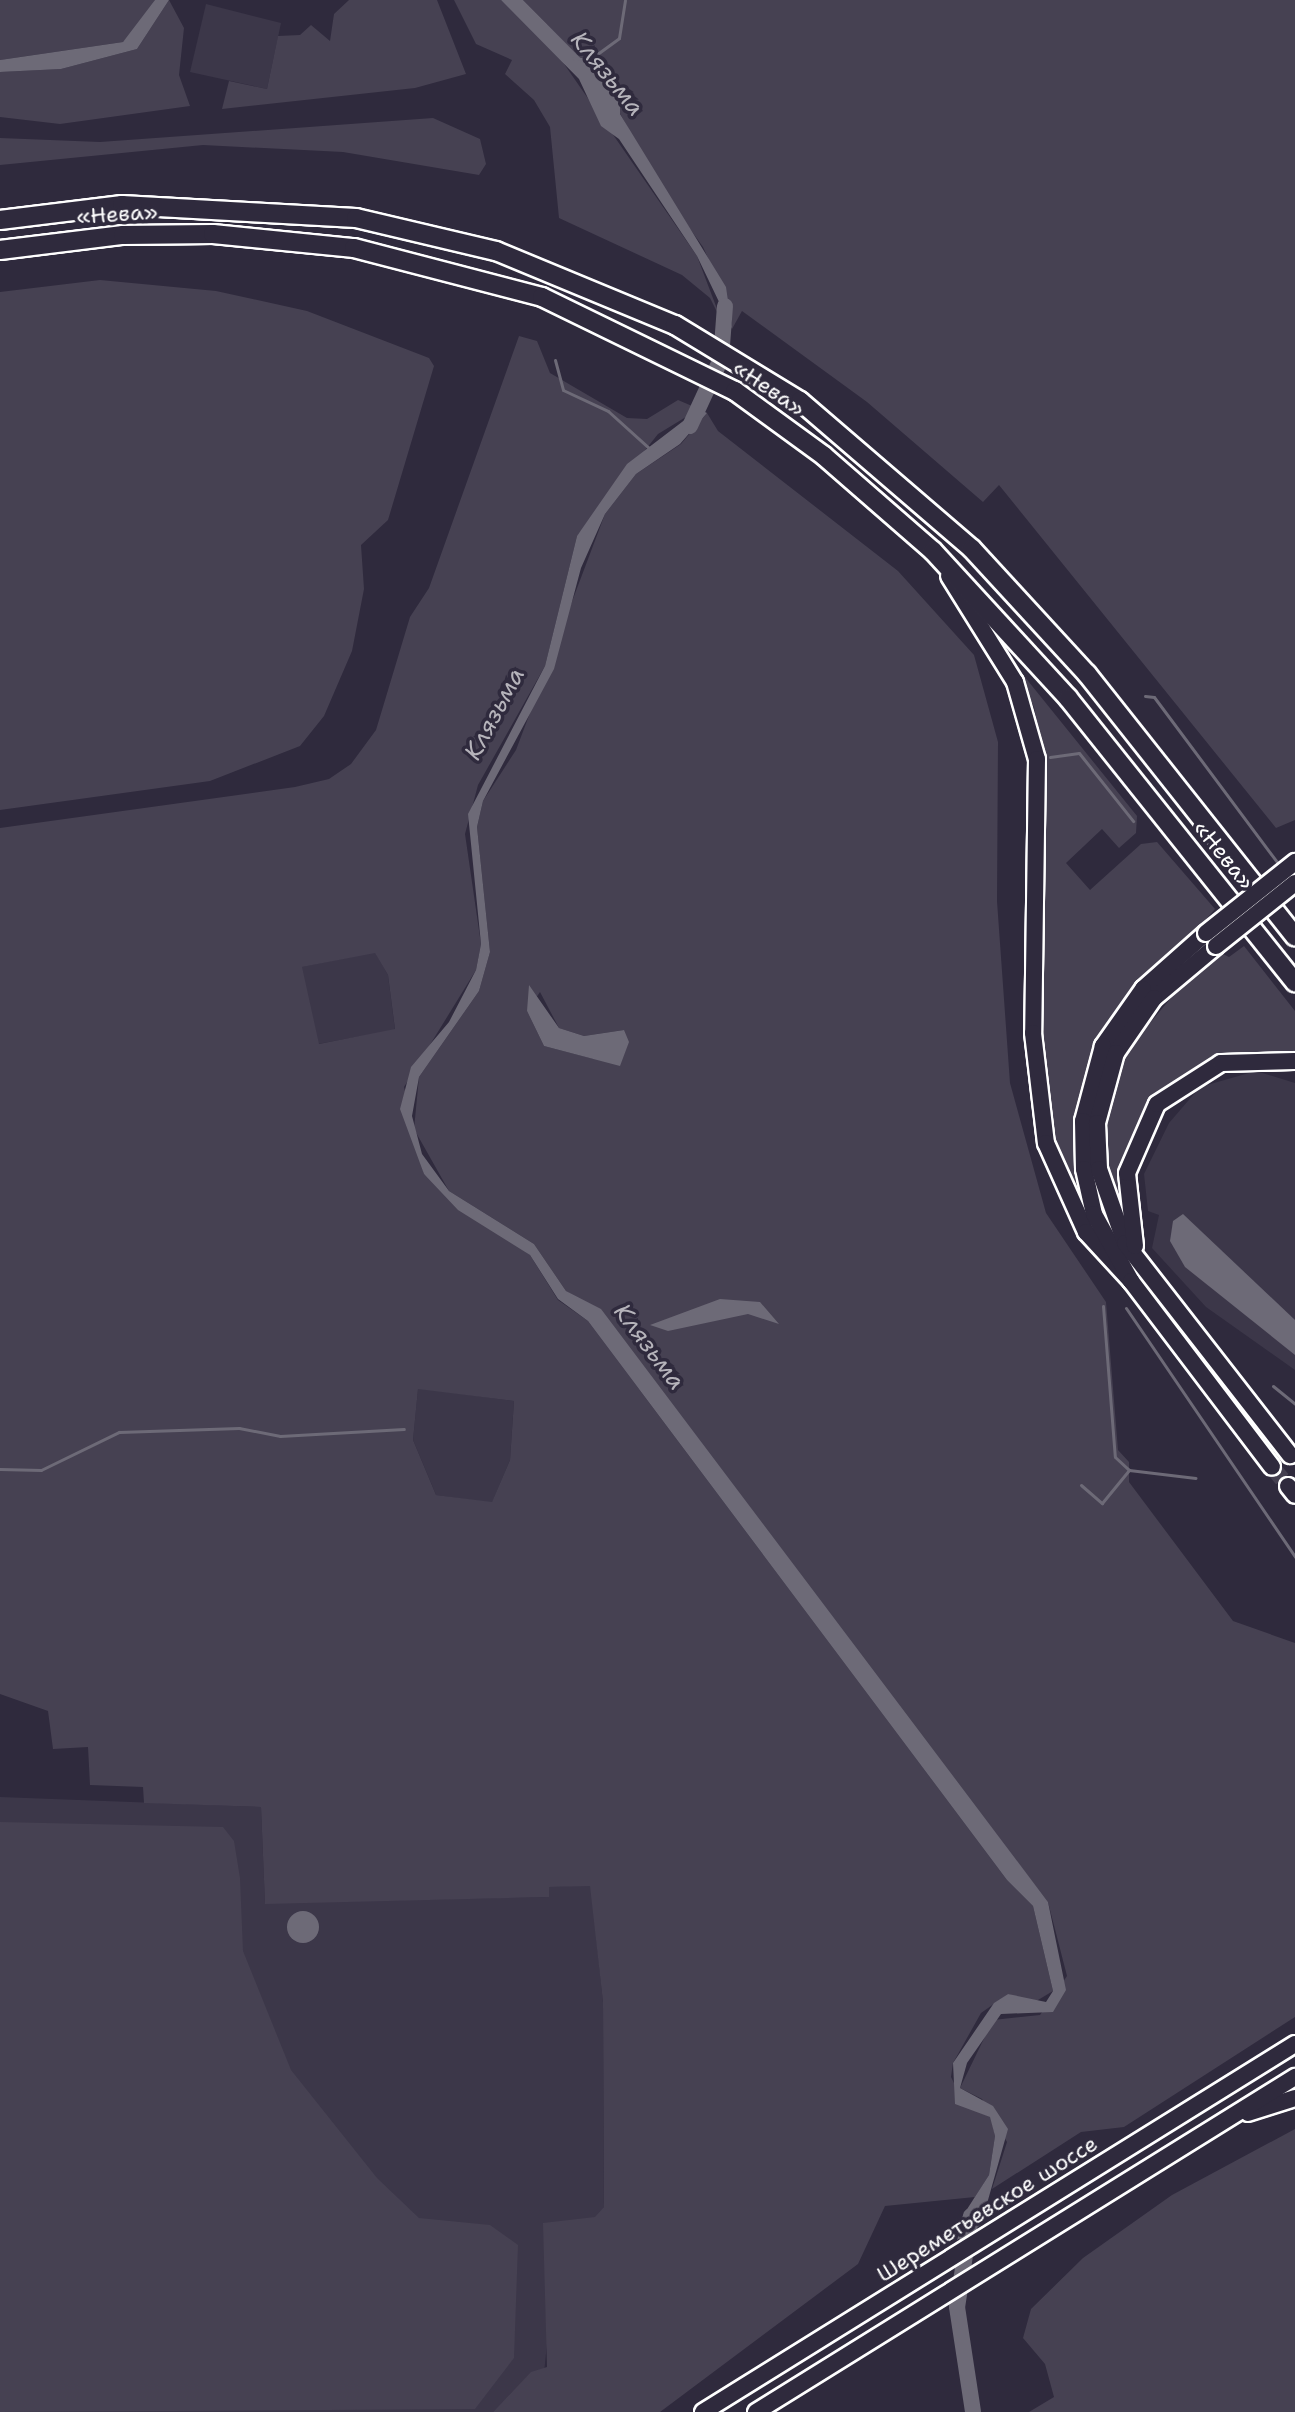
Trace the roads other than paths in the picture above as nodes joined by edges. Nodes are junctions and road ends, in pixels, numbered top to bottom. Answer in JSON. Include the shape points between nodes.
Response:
{"nodes":[{"id":1,"x":0,"y":220,"type":"edge"},
{"id":2,"x":0,"y":250,"type":"edge"},
{"id":3,"x":933,"y":551,"type":"junction"},
{"id":4,"x":1295,"y":862,"type":"edge"},
{"id":5,"x":1295,"y":883,"type":"edge"},
{"id":6,"x":1273,"y":908,"type":"junction"},
{"id":7,"x":1295,"y":926,"type":"edge"},
{"id":8,"x":1295,"y":936,"type":"edge"},
{"id":9,"x":1211,"y":940,"type":"junction"},
{"id":10,"x":1295,"y":982,"type":"edge"},
{"id":11,"x":1295,"y":1061,"type":"edge"},
{"id":12,"x":1141,"y":1267,"type":"junction"},
{"id":13,"x":1131,"y":1281,"type":"junction"},
{"id":14,"x":1290,"y":1455,"type":"tunnel mouth"},
{"id":15,"x":1272,"y":1467,"type":"tunnel mouth"},
{"id":16,"x":1295,"y":2044,"type":"edge"},
{"id":17,"x":1295,"y":2077,"type":"edge"},
{"id":18,"x":1295,"y":2098,"type":"edge"},
{"id":19,"x":1220,"y":2122,"type":"junction"},
{"id":20,"x":703,"y":2412,"type":"edge"},
{"id":21,"x":756,"y":2412,"type":"edge"}],
"edges":[{"from":1,"to":6,"type":"highway","name":"«Нева»","via":[[122,205],[356,218],[496,251],[675,325],[739,361],[867,453],[972,549],[1087,674]]},
{"from":2,"to":3,"type":"highway","name":"«Нева»","via":[[123,235],[213,234],[354,248],[542,297],[735,391],[824,456]]},
{"from":3,"to":10,"type":"highway","name":"«Нева»","via":[[1068,698]]},
{"from":3,"to":13,"type":"main road","via":[[996,648],[1029,722],[1040,800],[1033,1033],[1039,1107],[1068,1201],[1103,1254]]},
{"from":4,"to":9,"type":"main road","bridge":true},
{"from":5,"to":9,"type":"main road","bridge":true},
{"from":6,"to":7,"type":"main road"},
{"from":6,"to":8,"type":"highway","name":"«Нева»"},
{"from":9,"to":12,"type":"main road","via":[[1139,1015],[1103,1091],[1097,1123],[1103,1188]]},
{"from":9,"to":13,"type":"main road","via":[[1129,1006],[1088,1087],[1082,1149],[1088,1192]]},
{"from":11,"to":12,"type":"main road","via":[[1221,1063],[1157,1104],[1127,1173],[1128,1217]]},
{"from":12,"to":14,"type":"main road"},
{"from":13,"to":15,"type":"main road"},
{"from":16,"to":20,"type":"main road","name":"Шереметьевское шоссе"},
{"from":17,"to":19,"type":"main road"},
{"from":18,"to":19,"type":"main road"},
{"from":19,"to":21,"type":"main road"}]}
